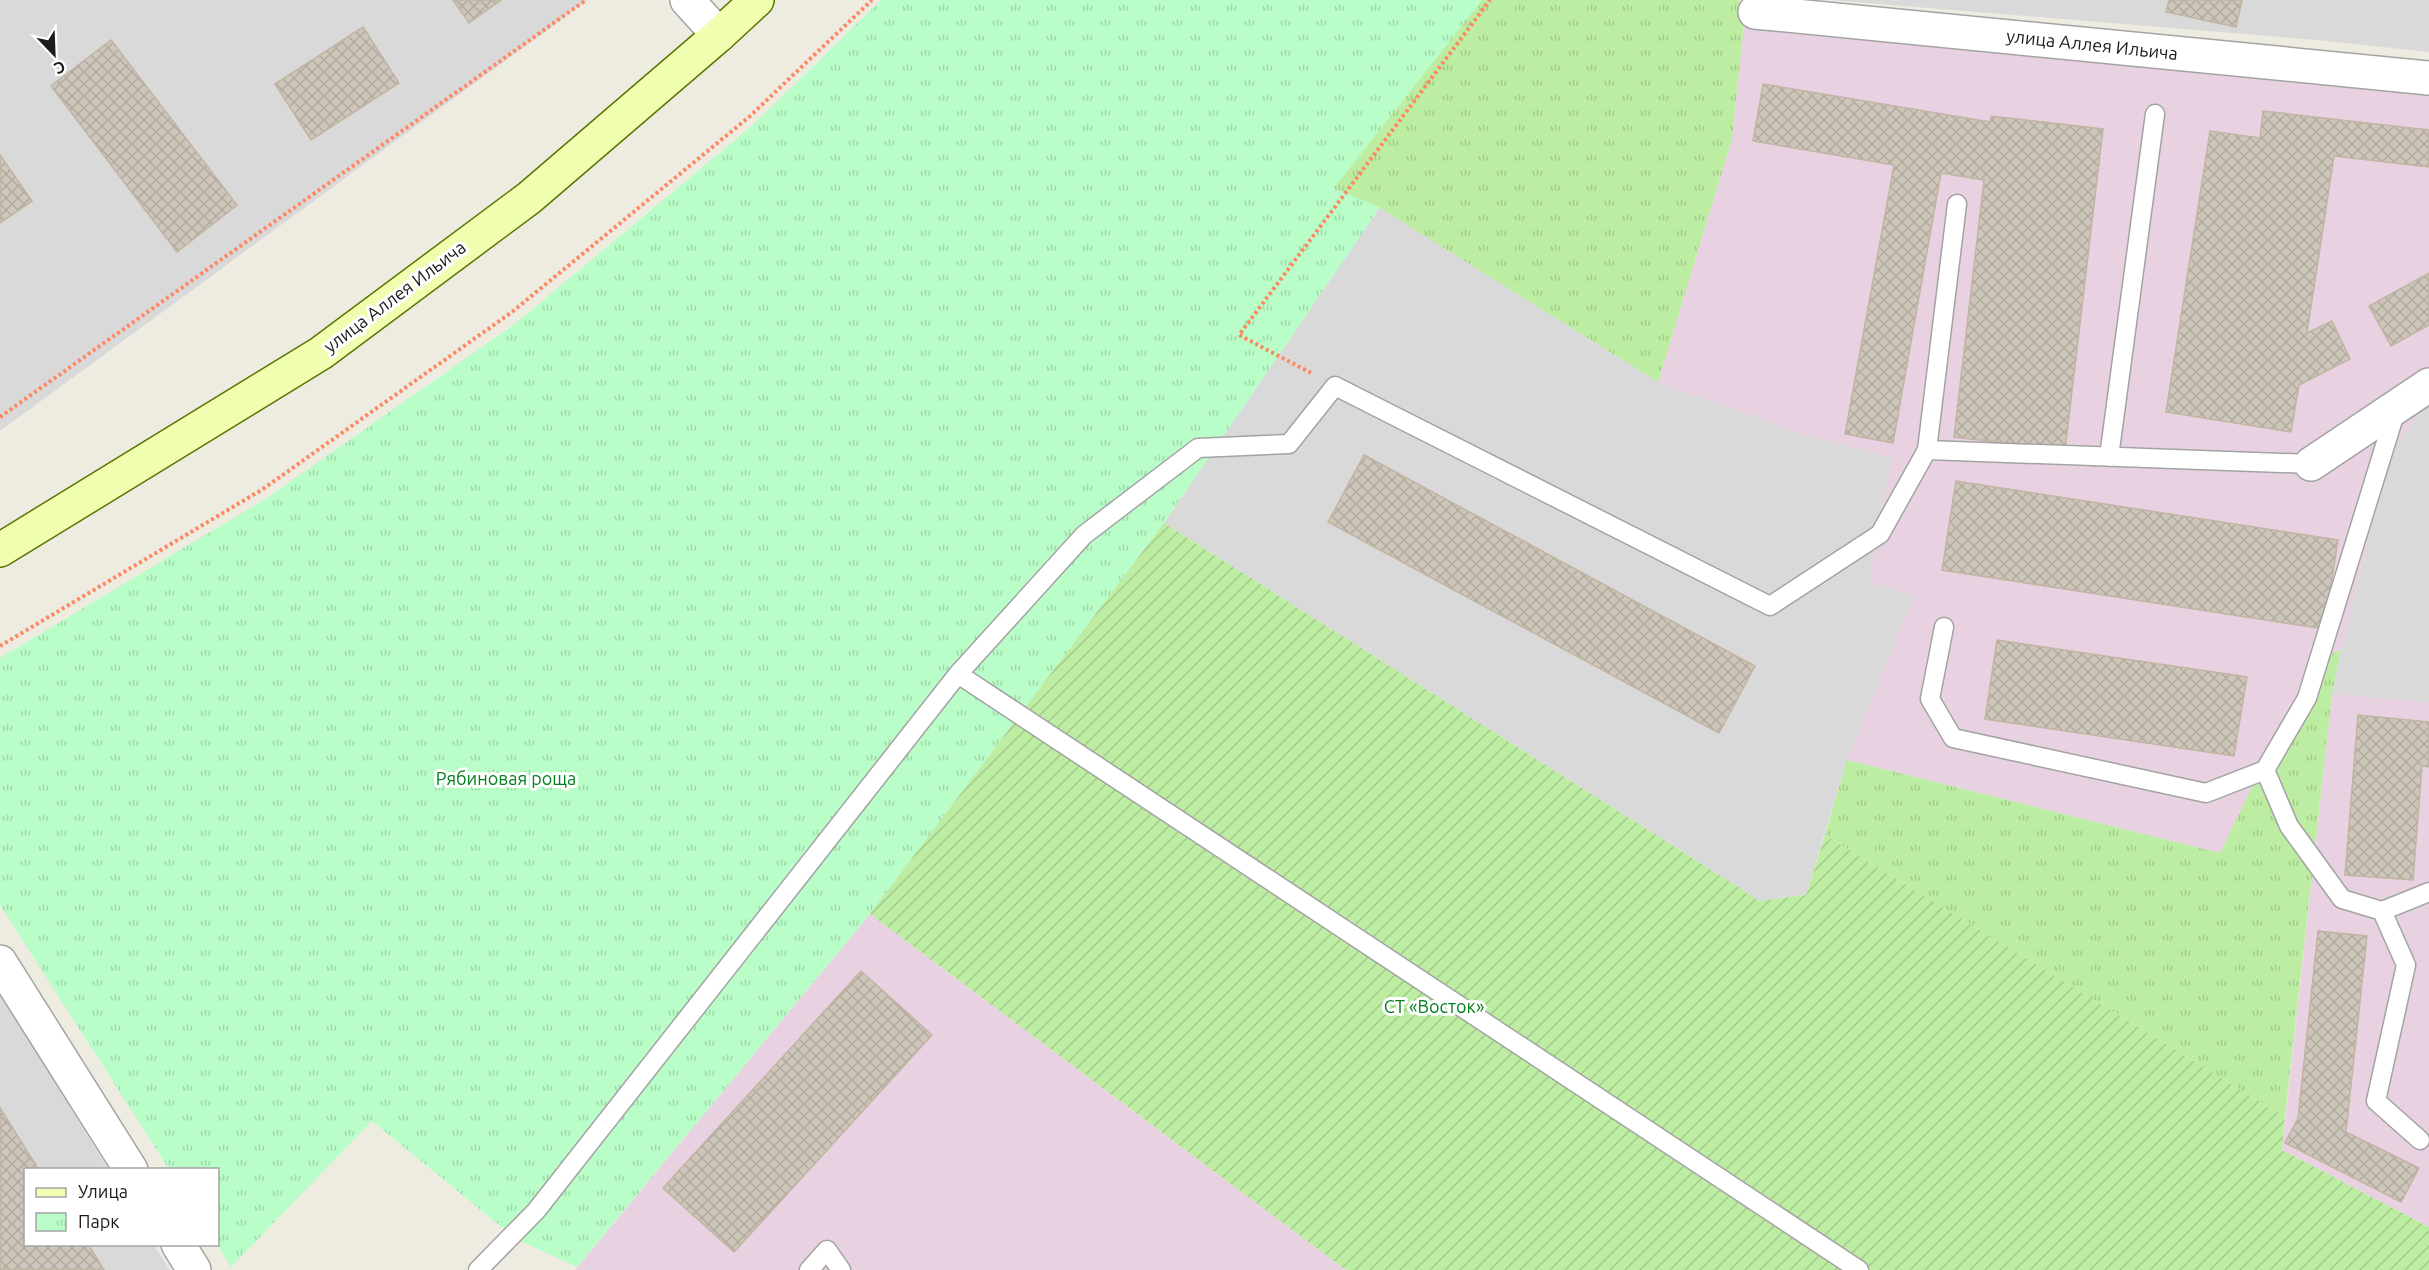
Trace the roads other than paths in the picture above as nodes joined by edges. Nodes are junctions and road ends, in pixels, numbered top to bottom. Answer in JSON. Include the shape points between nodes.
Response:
{"nodes":[{"id":1,"x":687,"y":0,"type":"edge"},
{"id":2,"x":757,"y":0,"type":"edge"},
{"id":3,"x":1755,"y":12,"type":"dead end"},
{"id":4,"x":719,"y":35,"type":"junction"},
{"id":5,"x":2429,"y":78,"type":"edge"},
{"id":6,"x":2155,"y":114,"type":"dead end"},
{"id":7,"x":1957,"y":204,"type":"dead end"},
{"id":8,"x":2429,"y":385,"type":"edge"},
{"id":9,"x":2397,"y":407,"type":"junction"},
{"id":10,"x":1927,"y":450,"type":"junction"},
{"id":11,"x":2109,"y":457,"type":"junction"},
{"id":12,"x":2311,"y":464,"type":"joint"},
{"id":13,"x":0,"y":550,"type":"edge"},
{"id":14,"x":1944,"y":627,"type":"dead end"},
{"id":15,"x":958,"y":674,"type":"junction"},
{"id":16,"x":2265,"y":770,"type":"junction"},
{"id":17,"x":2429,"y":892,"type":"edge"},
{"id":18,"x":2382,"y":911,"type":"junction"},
{"id":19,"x":0,"y":962,"type":"edge"},
{"id":20,"x":2420,"y":1140,"type":"dead end"},
{"id":21,"x":130,"y":1168,"type":"edge"},
{"id":22,"x":179,"y":1246,"type":"edge"},
{"id":23,"x":194,"y":1270,"type":"edge"},
{"id":24,"x":478,"y":1270,"type":"edge"},
{"id":25,"x":809,"y":1270,"type":"edge"},
{"id":26,"x":841,"y":1270,"type":"edge"},
{"id":27,"x":1859,"y":1270,"type":"edge"}],
"edges":[{"from":1,"to":4,"type":"street"},
{"from":2,"to":4,"type":"main road","name":"улица Аллея Ильича"},
{"from":3,"to":5,"type":"street","name":"улица Аллея Ильича"},
{"from":4,"to":13,"type":"main road","name":"улица Аллея Ильича","via":[[529,198],[321,352]]},
{"from":6,"to":11,"type":"lane"},
{"from":7,"to":10,"type":"lane"},
{"from":8,"to":9,"type":"street"},
{"from":9,"to":12,"type":"street"},
{"from":9,"to":16,"type":"lane","via":[[2307,698]]},
{"from":10,"to":11,"type":"lane"},
{"from":10,"to":15,"type":"lane","via":[[1880,534],[1770,606],[1335,386],[1289,444],[1198,448],[1084,535]]},
{"from":11,"to":12,"type":"lane"},
{"from":14,"to":16,"type":"lane","via":[[1930,699],[1953,738],[2206,792]]},
{"from":15,"to":24,"type":"lane","via":[[536,1211]]},
{"from":15,"to":27,"type":"lane"},
{"from":16,"to":18,"type":"lane","via":[[2289,826],[2342,900]]},
{"from":17,"to":18,"type":"lane"},
{"from":18,"to":20,"type":"lane","via":[[2406,965],[2376,1101]]},
{"from":19,"to":21,"type":"street"},
{"from":22,"to":23,"type":"street"},
{"from":25,"to":26,"type":"lane","via":[[826,1250]]}]}
